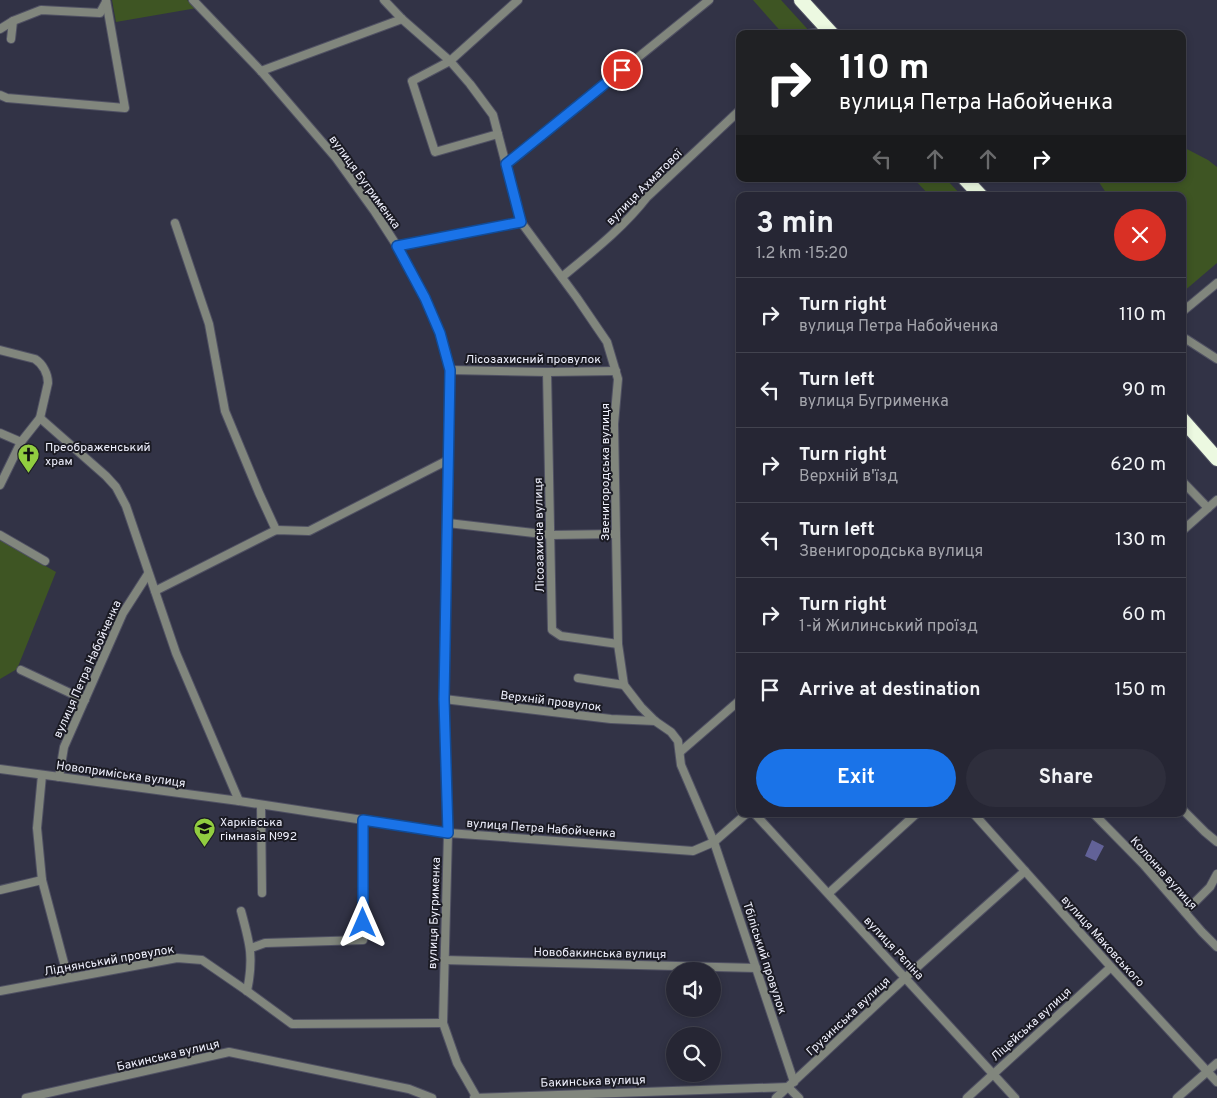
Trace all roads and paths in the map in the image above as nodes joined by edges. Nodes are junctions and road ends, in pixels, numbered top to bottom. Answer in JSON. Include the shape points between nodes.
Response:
{"nodes":[{"id":1,"x":192,"y":0,"type":"edge"},
{"id":2,"x":384,"y":0,"type":"edge"},
{"id":3,"x":518,"y":0,"type":"edge"},
{"id":4,"x":709,"y":0,"type":"edge"},
{"id":5,"x":801,"y":0,"type":"edge"},
{"id":6,"x":106,"y":1,"type":"edge"},
{"id":7,"x":402,"y":19,"type":"junction"},
{"id":8,"x":13,"y":21,"type":"junction"},
{"id":9,"x":0,"y":29,"type":"edge"},
{"id":10,"x":829,"y":30,"type":"edge"},
{"id":11,"x":11,"y":39,"type":"dead end"},
{"id":12,"x":450,"y":62,"type":"junction"},
{"id":13,"x":261,"y":71,"type":"junction"},
{"id":14,"x":0,"y":95,"type":"edge"},
{"id":15,"x":736,"y":114,"type":"edge"},
{"id":16,"x":498,"y":134,"type":"junction"},
{"id":17,"x":506,"y":164,"type":"junction"},
{"id":18,"x":968,"y":182,"type":"edge"},
{"id":19,"x":977,"y":192,"type":"edge"},
{"id":20,"x":521,"y":222,"type":"junction"},
{"id":21,"x":175,"y":223,"type":"dead end"},
{"id":22,"x":397,"y":246,"type":"junction"},
{"id":23,"x":562,"y":277,"type":"junction"},
{"id":24,"x":1217,"y":283,"type":"edge"},
{"id":25,"x":1186,"y":309,"type":"edge"},
{"id":26,"x":1186,"y":339,"type":"edge"},
{"id":27,"x":0,"y":350,"type":"edge"},
{"id":28,"x":1217,"y":359,"type":"edge"},
{"id":29,"x":450,"y":370,"type":"junction"},
{"id":30,"x":616,"y":371,"type":"junction"},
{"id":31,"x":547,"y":372,"type":"junction"},
{"id":32,"x":40,"y":418,"type":"junction"},
{"id":33,"x":1186,"y":424,"type":"edge"},
{"id":34,"x":0,"y":433,"type":"edge"},
{"id":35,"x":21,"y":442,"type":"junction"},
{"id":36,"x":1217,"y":459,"type":"edge"},
{"id":37,"x":448,"y":460,"type":"junction"},
{"id":38,"x":0,"y":485,"type":"edge"},
{"id":39,"x":1186,"y":485,"type":"edge"},
{"id":40,"x":1217,"y":500,"type":"edge"},
{"id":41,"x":1208,"y":508,"type":"junction"},
{"id":42,"x":448,"y":523,"type":"junction"},
{"id":43,"x":1186,"y":527,"type":"edge"},
{"id":44,"x":276,"y":530,"type":"junction"},
{"id":45,"x":616,"y":534,"type":"junction"},
{"id":46,"x":0,"y":535,"type":"edge"},
{"id":47,"x":550,"y":535,"type":"junction"},
{"id":48,"x":45,"y":561,"type":"dead end"},
{"id":49,"x":148,"y":574,"type":"junction"},
{"id":50,"x":155,"y":591,"type":"junction"},
{"id":51,"x":618,"y":644,"type":"junction"},
{"id":52,"x":21,"y":670,"type":"dead end"},
{"id":53,"x":578,"y":678,"type":"dead end"},
{"id":54,"x":624,"y":685,"type":"junction"},
{"id":55,"x":444,"y":699,"type":"junction"},
{"id":56,"x":84,"y":700,"type":"junction"},
{"id":57,"x":736,"y":703,"type":"edge"},
{"id":58,"x":655,"y":721,"type":"junction"},
{"id":59,"x":680,"y":752,"type":"junction"},
{"id":60,"x":0,"y":769,"type":"edge"},
{"id":61,"x":42,"y":775,"type":"junction"},
{"id":62,"x":59,"y":777,"type":"junction"},
{"id":63,"x":238,"y":801,"type":"junction"},
{"id":64,"x":260,"y":805,"type":"junction"},
{"id":65,"x":1186,"y":813,"type":"edge"},
{"id":66,"x":743,"y":817,"type":"edge"},
{"id":67,"x":758,"y":817,"type":"edge"},
{"id":68,"x":913,"y":817,"type":"edge"},
{"id":69,"x":977,"y":817,"type":"edge"},
{"id":70,"x":1097,"y":817,"type":"edge"},
{"id":71,"x":363,"y":820,"type":"junction"},
{"id":72,"x":448,"y":833,"type":"junction"},
{"id":73,"x":714,"y":842,"type":"junction"},
{"id":74,"x":1217,"y":842,"type":"edge"},
{"id":75,"x":1025,"y":871,"type":"junction"},
{"id":76,"x":1217,"y":874,"type":"edge"},
{"id":77,"x":42,"y":880,"type":"junction"},
{"id":78,"x":0,"y":890,"type":"edge"},
{"id":79,"x":262,"y":893,"type":"dead end"},
{"id":80,"x":829,"y":893,"type":"junction"},
{"id":81,"x":241,"y":911,"type":"dead end"},
{"id":82,"x":1185,"y":912,"type":"junction"},
{"id":83,"x":1217,"y":947,"type":"edge"},
{"id":84,"x":251,"y":948,"type":"junction"},
{"id":85,"x":444,"y":960,"type":"junction"},
{"id":86,"x":1111,"y":967,"type":"junction"},
{"id":87,"x":756,"y":968,"type":"junction"},
{"id":88,"x":906,"y":977,"type":"junction"},
{"id":89,"x":68,"y":978,"type":"junction"},
{"id":90,"x":0,"y":991,"type":"edge"},
{"id":91,"x":248,"y":991,"type":"junction"},
{"id":92,"x":443,"y":1023,"type":"junction"},
{"id":93,"x":1217,"y":1063,"type":"edge"},
{"id":94,"x":1208,"y":1071,"type":"junction"},
{"id":95,"x":994,"y":1073,"type":"junction"},
{"id":96,"x":1217,"y":1082,"type":"edge"},
{"id":97,"x":791,"y":1084,"type":"junction"},
{"id":98,"x":475,"y":1097,"type":"edge"},
{"id":99,"x":26,"y":1098,"type":"edge"},
{"id":100,"x":432,"y":1098,"type":"edge"},
{"id":101,"x":776,"y":1098,"type":"edge"},
{"id":102,"x":799,"y":1098,"type":"edge"},
{"id":103,"x":966,"y":1098,"type":"edge"},
{"id":104,"x":1015,"y":1098,"type":"edge"},
{"id":105,"x":1177,"y":1098,"type":"edge"}],
"edges":[{"from":1,"to":13,"type":"street","name":"вулиця Бугрименка"},
{"from":2,"to":7,"type":"street","name":"Звенигородська вулиця"},
{"from":3,"to":12,"type":"street"},
{"from":4,"to":17,"type":"street"},
{"from":5,"to":10,"type":"highway"},
{"from":6,"to":8,"type":"street","via":[[100,12],[41,10]]},
{"from":6,"to":14,"type":"street","via":[[125,108]]},
{"from":7,"to":12,"type":"street","name":"Звенигородська вулиця"},
{"from":7,"to":13,"type":"street"},
{"from":8,"to":9,"type":"street"},
{"from":8,"to":11,"type":"street"},
{"from":12,"to":16,"type":"street","name":"Звенигородська вулиця","via":[[493,115]]},
{"from":12,"to":16,"type":"street","via":[[412,81],[435,152]]},
{"from":13,"to":22,"type":"street","name":"вулиця Бугрименка","via":[[336,158]]},
{"from":15,"to":23,"type":"street","name":"вулиця Ахматової","via":[[647,197],[607,240]]},
{"from":16,"to":17,"type":"street","name":"Звенигородська вулиця"},
{"from":17,"to":20,"type":"street","name":"Звенигородська вулиця"},
{"from":18,"to":19,"type":"highway"},
{"from":20,"to":22,"type":"street"},
{"from":20,"to":23,"type":"street","name":"Звенигородська вулиця"},
{"from":21,"to":44,"type":"street","via":[[209,324],[225,411]]},
{"from":22,"to":29,"type":"street","name":"вулиця Бугрименка","via":[[440,333]]},
{"from":23,"to":30,"type":"street","name":"Звенигородська вулиця","via":[[607,342]]},
{"from":24,"to":25,"type":"street"},
{"from":26,"to":28,"type":"street"},
{"from":27,"to":32,"type":"street","via":[[40,362],[48,383]]},
{"from":29,"to":31,"type":"street","name":"Лісозахисний провулок"},
{"from":29,"to":37,"type":"street","name":"вулиця Бугрименка"},
{"from":30,"to":31,"type":"street","name":"Лісозахисний провулок"},
{"from":30,"to":45,"type":"street","name":"Звенигородська вулиця"},
{"from":31,"to":47,"type":"street","name":"Лісозахисна вулиця"},
{"from":32,"to":35,"type":"street"},
{"from":32,"to":49,"type":"street","via":[[116,487],[126,506]]},
{"from":33,"to":36,"type":"highway"},
{"from":34,"to":35,"type":"street"},
{"from":35,"to":38,"type":"street"},
{"from":37,"to":42,"type":"street","name":"вулиця Бугрименка"},
{"from":37,"to":44,"type":"street","via":[[309,531]]},
{"from":39,"to":41,"type":"street"},
{"from":40,"to":41,"type":"street"},
{"from":41,"to":43,"type":"street"},
{"from":42,"to":47,"type":"street"},
{"from":42,"to":55,"type":"street","name":"вулиця Бугрименка"},
{"from":44,"to":50,"type":"street"},
{"from":45,"to":47,"type":"street"},
{"from":45,"to":51,"type":"street","name":"Звенигородська вулиця"},
{"from":46,"to":48,"type":"street"},
{"from":47,"to":51,"type":"street","name":"Лісозахисна вулиця","via":[[552,630],[561,636]]},
{"from":49,"to":50,"type":"street"},
{"from":49,"to":56,"type":"street","name":"вулиця Петра Набойченка","via":[[123,613]]},
{"from":50,"to":63,"type":"street","via":[[176,653]]},
{"from":51,"to":54,"type":"street","name":"Звенигородська вулиця"},
{"from":52,"to":56,"type":"street"},
{"from":53,"to":54,"type":"street"},
{"from":54,"to":58,"type":"street","name":"Звенигородська вулиця"},
{"from":55,"to":58,"type":"street","name":"Верхній провулок","via":[[611,719]]},
{"from":55,"to":72,"type":"street","name":"вулиця Бугрименка"},
{"from":56,"to":62,"type":"street","name":"вулиця Петра Набойченка","via":[[64,747]]},
{"from":57,"to":59,"type":"street"},
{"from":58,"to":59,"type":"street","name":"Звенигородська вулиця","via":[[678,741]]},
{"from":59,"to":73,"type":"street","name":"Звенигородська вулиця","via":[[681,765]]},
{"from":60,"to":61,"type":"street","name":"Новоприміська вулиця"},
{"from":61,"to":62,"type":"street","name":"Новоприміська вулиця"},
{"from":61,"to":77,"type":"street","via":[[37,828]]},
{"from":62,"to":63,"type":"street","name":"Новоприміська вулиця"},
{"from":63,"to":64,"type":"street","name":"вулиця Петра Набойченка"},
{"from":64,"to":71,"type":"street","name":"вулиця Петра Набойченка"},
{"from":64,"to":79,"type":"street"},
{"from":65,"to":74,"type":"street"},
{"from":66,"to":73,"type":"street","name":"вулиця Петра Набойченка"},
{"from":67,"to":80,"type":"street","name":"вулиця Рєпіна"},
{"from":68,"to":80,"type":"street"},
{"from":69,"to":75,"type":"street","name":"вулиця Маковського"},
{"from":70,"to":82,"type":"street","name":"Колонна вулиця"},
{"from":71,"to":72,"type":"street","name":"вулиця Петра Набойченка"},
{"from":71,"to":84,"type":"street","via":[[364,940],[266,943]]},
{"from":72,"to":73,"type":"street","name":"вулиця Петра Набойченка","via":[[693,851]]},
{"from":72,"to":85,"type":"street","name":"вулиця Бугрименка"},
{"from":73,"to":87,"type":"street","name":"Тбіліський провулок"},
{"from":75,"to":86,"type":"street","name":"вулиця Маковського"},
{"from":75,"to":88,"type":"street","name":"Грузинська вулиця"},
{"from":76,"to":82,"type":"street","via":[[1210,887]]},
{"from":77,"to":78,"type":"street"},
{"from":77,"to":89,"type":"street"},
{"from":80,"to":88,"type":"street","name":"вулиця Рєпіна"},
{"from":81,"to":84,"type":"street"},
{"from":82,"to":83,"type":"street","name":"Колонна вулиця"},
{"from":84,"to":91,"type":"street"},
{"from":85,"to":87,"type":"street","name":"Новобакинська вулиця"},
{"from":85,"to":92,"type":"street","name":"вулиця Бугрименка"},
{"from":86,"to":94,"type":"street","name":"вулиця Маковського"},
{"from":86,"to":95,"type":"street","name":"Ліцейська вулиця"},
{"from":87,"to":97,"type":"street","name":"Тбіліський провулок"},
{"from":88,"to":95,"type":"street","name":"вулиця Рєпіна"},
{"from":88,"to":97,"type":"street","name":"Грузинська вулиця"},
{"from":89,"to":90,"type":"street","name":"Ліднянський провулок"},
{"from":89,"to":91,"type":"street","name":"Ліднянський провулок","via":[[177,958],[202,960]]},
{"from":91,"to":92,"type":"street","name":"Ліднянський провулок","via":[[292,1024]]},
{"from":92,"to":98,"type":"street","name":"вулиця Бугрименка","via":[[457,1063]]},
{"from":93,"to":94,"type":"street"},
{"from":94,"to":96,"type":"street","name":"вулиця Маковського"},
{"from":94,"to":105,"type":"street"},
{"from":95,"to":103,"type":"street","name":"Ліцейська вулиця"},
{"from":95,"to":104,"type":"street","name":"вулиця Рєпіна"},
{"from":97,"to":98,"type":"street","name":"Бакинська вулиця"},
{"from":97,"to":101,"type":"street","name":"Грузинська вулиця"},
{"from":97,"to":102,"type":"street"},
{"from":99,"to":100,"type":"street","name":"Бакинська вулиця","via":[[229,1052],[409,1089]]}]}
